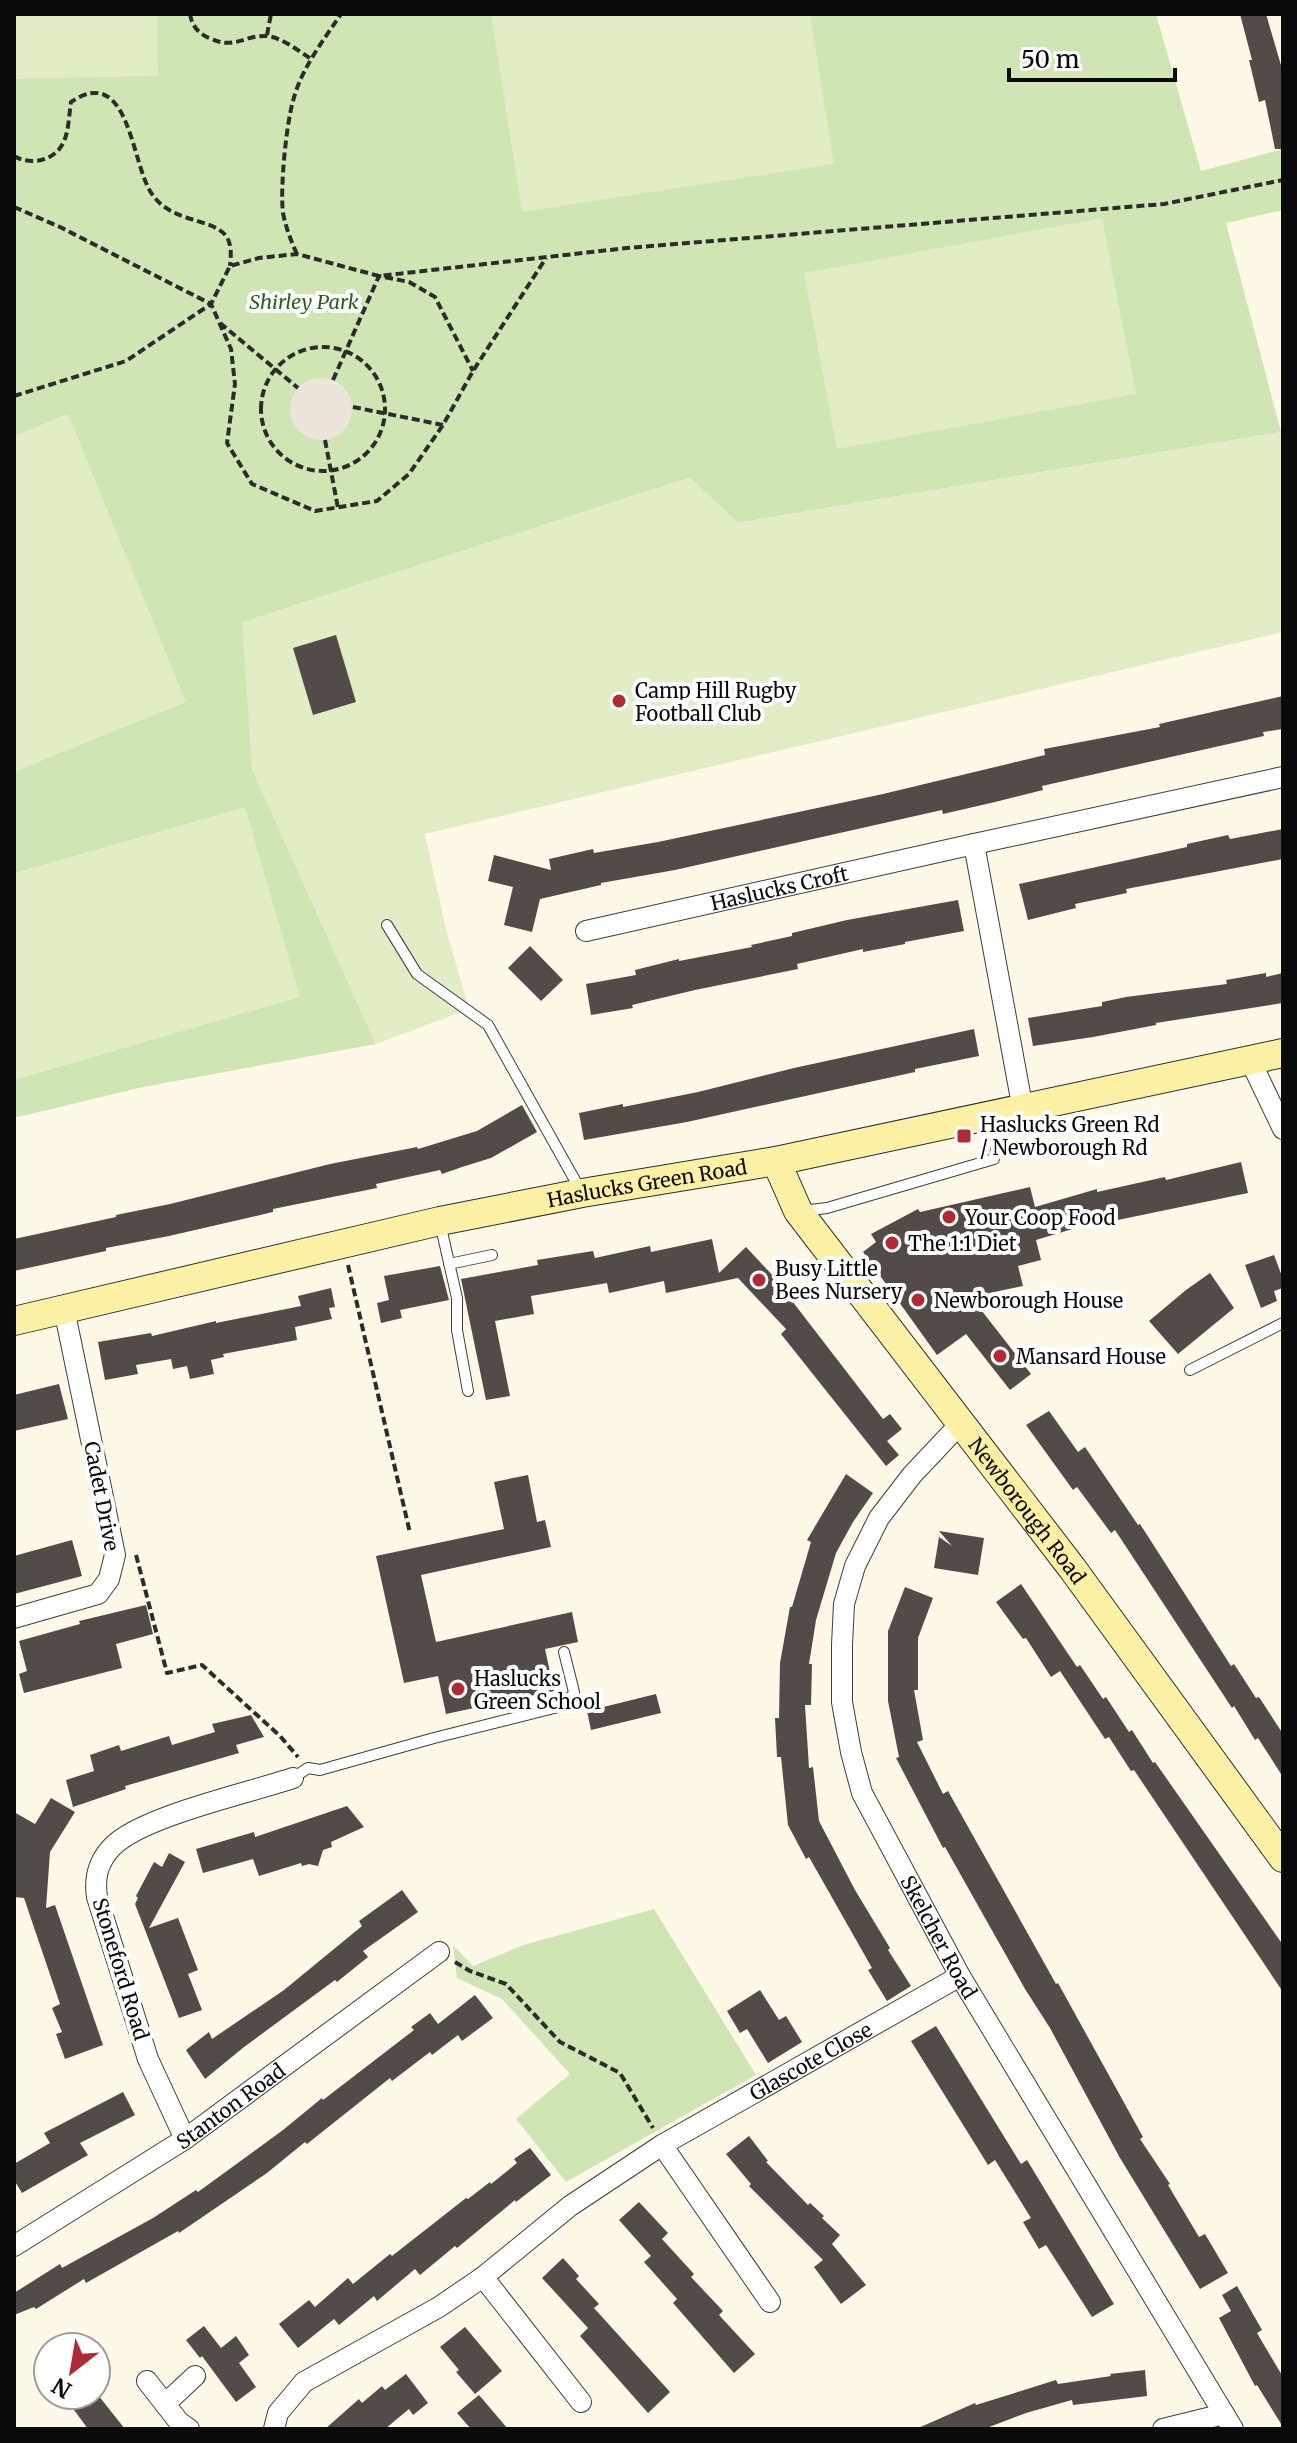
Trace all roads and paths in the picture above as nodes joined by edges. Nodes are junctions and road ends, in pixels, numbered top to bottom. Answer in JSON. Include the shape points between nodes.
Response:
{"nodes":[{"id":1,"x":190,"y":14,"type":"edge"},
{"id":2,"x":271,"y":14,"type":"edge"},
{"id":3,"x":341,"y":14,"type":"edge"},
{"id":4,"x":267,"y":36,"type":"junction"},
{"id":5,"x":311,"y":59,"type":"junction"},
{"id":6,"x":14,"y":156,"type":"edge"},
{"id":7,"x":1283,"y":180,"type":"edge"},
{"id":8,"x":14,"y":207,"type":"edge"},
{"id":9,"x":297,"y":254,"type":"junction"},
{"id":10,"x":546,"y":258,"type":"junction"},
{"id":11,"x":230,"y":266,"type":"junction"},
{"id":12,"x":379,"y":276,"type":"junction"},
{"id":13,"x":211,"y":304,"type":"junction"},
{"id":14,"x":219,"y":322,"type":"junction"},
{"id":15,"x":346,"y":351,"type":"junction"},
{"id":16,"x":275,"y":368,"type":"junction"},
{"id":17,"x":473,"y":371,"type":"junction"},
{"id":18,"x":333,"y":380,"type":"dead end"},
{"id":19,"x":298,"y":388,"type":"dead end"},
{"id":20,"x":14,"y":396,"type":"edge"},
{"id":21,"x":353,"y":407,"type":"dead end"},
{"id":22,"x":385,"y":414,"type":"junction"},
{"id":23,"x":443,"y":425,"type":"junction"},
{"id":24,"x":325,"y":440,"type":"dead end"},
{"id":25,"x":330,"y":471,"type":"junction"},
{"id":26,"x":338,"y":508,"type":"junction"},
{"id":27,"x":1283,"y":777,"type":"edge"},
{"id":28,"x":974,"y":844,"type":"junction"},
{"id":29,"x":387,"y":925,"type":"dead end"},
{"id":30,"x":586,"y":931,"type":"dead end"},
{"id":31,"x":1283,"y":1053,"type":"edge"},
{"id":32,"x":1250,"y":1060,"type":"junction"},
{"id":33,"x":1014,"y":1112,"type":"junction"},
{"id":34,"x":1283,"y":1129,"type":"edge"},
{"id":35,"x":776,"y":1161,"type":"junction"},
{"id":36,"x":582,"y":1193,"type":"junction"},
{"id":37,"x":798,"y":1211,"type":"junction"},
{"id":38,"x":440,"y":1221,"type":"junction"},
{"id":39,"x":344,"y":1243,"type":"junction"},
{"id":40,"x":492,"y":1255,"type":"dead end"},
{"id":41,"x":449,"y":1264,"type":"junction"},
{"id":42,"x":64,"y":1309,"type":"junction"},
{"id":43,"x":14,"y":1321,"type":"edge"},
{"id":44,"x":1283,"y":1323,"type":"edge"},
{"id":45,"x":1190,"y":1370,"type":"dead end"},
{"id":46,"x":468,"y":1391,"type":"dead end"},
{"id":47,"x":960,"y":1424,"type":"junction"},
{"id":48,"x":410,"y":1533,"type":"dead end"},
{"id":49,"x":133,"y":1541,"type":"dead end"},
{"id":50,"x":14,"y":1618,"type":"edge"},
{"id":51,"x":564,"y":1652,"type":"dead end"},
{"id":52,"x":300,"y":1773,"type":"junction"},
{"id":53,"x":1283,"y":1858,"type":"edge"},
{"id":54,"x":439,"y":1952,"type":"joint"},
{"id":55,"x":960,"y":1976,"type":"junction"},
{"id":56,"x":185,"y":2139,"type":"junction"},
{"id":57,"x":662,"y":2145,"type":"junction"},
{"id":58,"x":14,"y":2246,"type":"edge"},
{"id":59,"x":483,"y":2277,"type":"junction"},
{"id":60,"x":770,"y":2302,"type":"dead end"},
{"id":61,"x":195,"y":2376,"type":"dead end"},
{"id":62,"x":147,"y":2381,"type":"dead end"},
{"id":63,"x":581,"y":2402,"type":"dead end"},
{"id":64,"x":165,"y":2404,"type":"junction"},
{"id":65,"x":1229,"y":2422,"type":"edge"},
{"id":66,"x":189,"y":2429,"type":"edge"},
{"id":67,"x":274,"y":2429,"type":"edge"},
{"id":68,"x":1163,"y":2429,"type":"edge"}],
"edges":[{"from":1,"to":4,"type":"path","via":[[201,34],[221,44]]},
{"from":2,"to":4,"type":"path"},
{"from":3,"to":5,"type":"path"},
{"from":4,"to":5,"type":"path"},
{"from":5,"to":9,"type":"path","via":[[293,100],[286,141],[283,210]]},
{"from":6,"to":11,"type":"path","via":[[37,161],[55,155],[64,141],[71,102],[99,92],[124,115],[151,193],[168,211],[226,235]]},
{"from":7,"to":10,"type":"path","via":[[1164,204]]},
{"from":8,"to":13,"type":"path"},
{"from":9,"to":11,"type":"path"},
{"from":9,"to":12,"type":"path"},
{"from":10,"to":12,"type":"path"},
{"from":10,"to":17,"type":"path"},
{"from":11,"to":13,"type":"path"},
{"from":12,"to":15,"type":"path"},
{"from":12,"to":17,"type":"path","via":[[409,282],[435,297]]},
{"from":13,"to":14,"type":"path"},
{"from":13,"to":20,"type":"path","via":[[126,361]]},
{"from":14,"to":16,"type":"path"},
{"from":14,"to":26,"type":"path","via":[[231,349],[235,384],[227,443],[252,484],[315,511]]},
{"from":15,"to":16,"type":"path","via":[[321,347],[297,353]]},
{"from":15,"to":18,"type":"path"},
{"from":15,"to":22,"type":"path","via":[[378,378]]},
{"from":16,"to":19,"type":"path"},
{"from":16,"to":25,"type":"path","via":[[260,406],[263,429],[279,453],[302,468]]},
{"from":17,"to":23,"type":"path"},
{"from":21,"to":22,"type":"path"},
{"from":22,"to":23,"type":"path"},
{"from":22,"to":25,"type":"path","via":[[368,453]]},
{"from":23,"to":26,"type":"path","via":[[409,474],[377,501]]},
{"from":24,"to":25,"type":"path"},
{"from":25,"to":26,"type":"path"},
{"from":27,"to":28,"type":"street","name":"Haslucks Croft"},
{"from":28,"to":30,"type":"street","name":"Haslucks Croft"},
{"from":28,"to":33,"type":"street"},
{"from":29,"to":36,"type":"lane","via":[[417,974],[488,1025]]},
{"from":31,"to":32,"type":"street","name":"Haslucks Green Road"},
{"from":32,"to":33,"type":"street","name":"Haslucks Green Road"},
{"from":32,"to":34,"type":"street"},
{"from":33,"to":35,"type":"street","name":"Haslucks Green Road"},
{"from":33,"to":37,"type":"lane","via":[[994,1159],[827,1208]]},
{"from":35,"to":36,"type":"street","name":"Haslucks Green Road"},
{"from":35,"to":37,"type":"street","name":"Newborough Road"},
{"from":36,"to":38,"type":"street","name":"Haslucks Green Road"},
{"from":37,"to":47,"type":"street","name":"Newborough Road"},
{"from":38,"to":39,"type":"street","name":"Haslucks Green Road"},
{"from":38,"to":41,"type":"lane"},
{"from":39,"to":42,"type":"street","name":"Haslucks Green Road"},
{"from":39,"to":48,"type":"path"},
{"from":40,"to":41,"type":"lane"},
{"from":41,"to":46,"type":"lane"},
{"from":42,"to":43,"type":"street","name":"Haslucks Green Road"},
{"from":42,"to":50,"type":"street","name":"Cadet Drive","via":[[115,1555],[109,1579],[98,1594]]},
{"from":44,"to":45,"type":"lane"},
{"from":47,"to":53,"type":"street","name":"Newborough Road"},
{"from":47,"to":55,"type":"street","name":"Skelcher Road","via":[[879,1518],[855,1566],[844,1604],[842,1702],[862,1793]]},
{"from":49,"to":52,"type":"path","via":[[167,1673],[202,1665],[280,1736]]},
{"from":51,"to":52,"type":"lane","via":[[574,1692],[566,1705]]},
{"from":52,"to":56,"type":"street","name":"Stoneford Road","via":[[140,1828],[105,1855],[94,1881],[148,2059]]},
{"from":54,"to":56,"type":"street","name":"Stanton Road"},
{"from":54,"to":57,"type":"path","via":[[506,1984],[560,2042],[620,2073]]},
{"from":55,"to":57,"type":"street","name":"Glascote Close"},
{"from":55,"to":65,"type":"street","name":"Skelcher Road"},
{"from":56,"to":58,"type":"street","name":"Stanton Road"},
{"from":57,"to":59,"type":"street","name":"Glascote Close","via":[[570,2206]]},
{"from":57,"to":60,"type":"street"},
{"from":59,"to":63,"type":"street"},
{"from":59,"to":67,"type":"street","name":"Glascote Close","via":[[304,2382],[278,2413]]},
{"from":61,"to":64,"type":"street"},
{"from":62,"to":64,"type":"street"},
{"from":64,"to":66,"type":"street"},
{"from":65,"to":68,"type":"street"}]}
